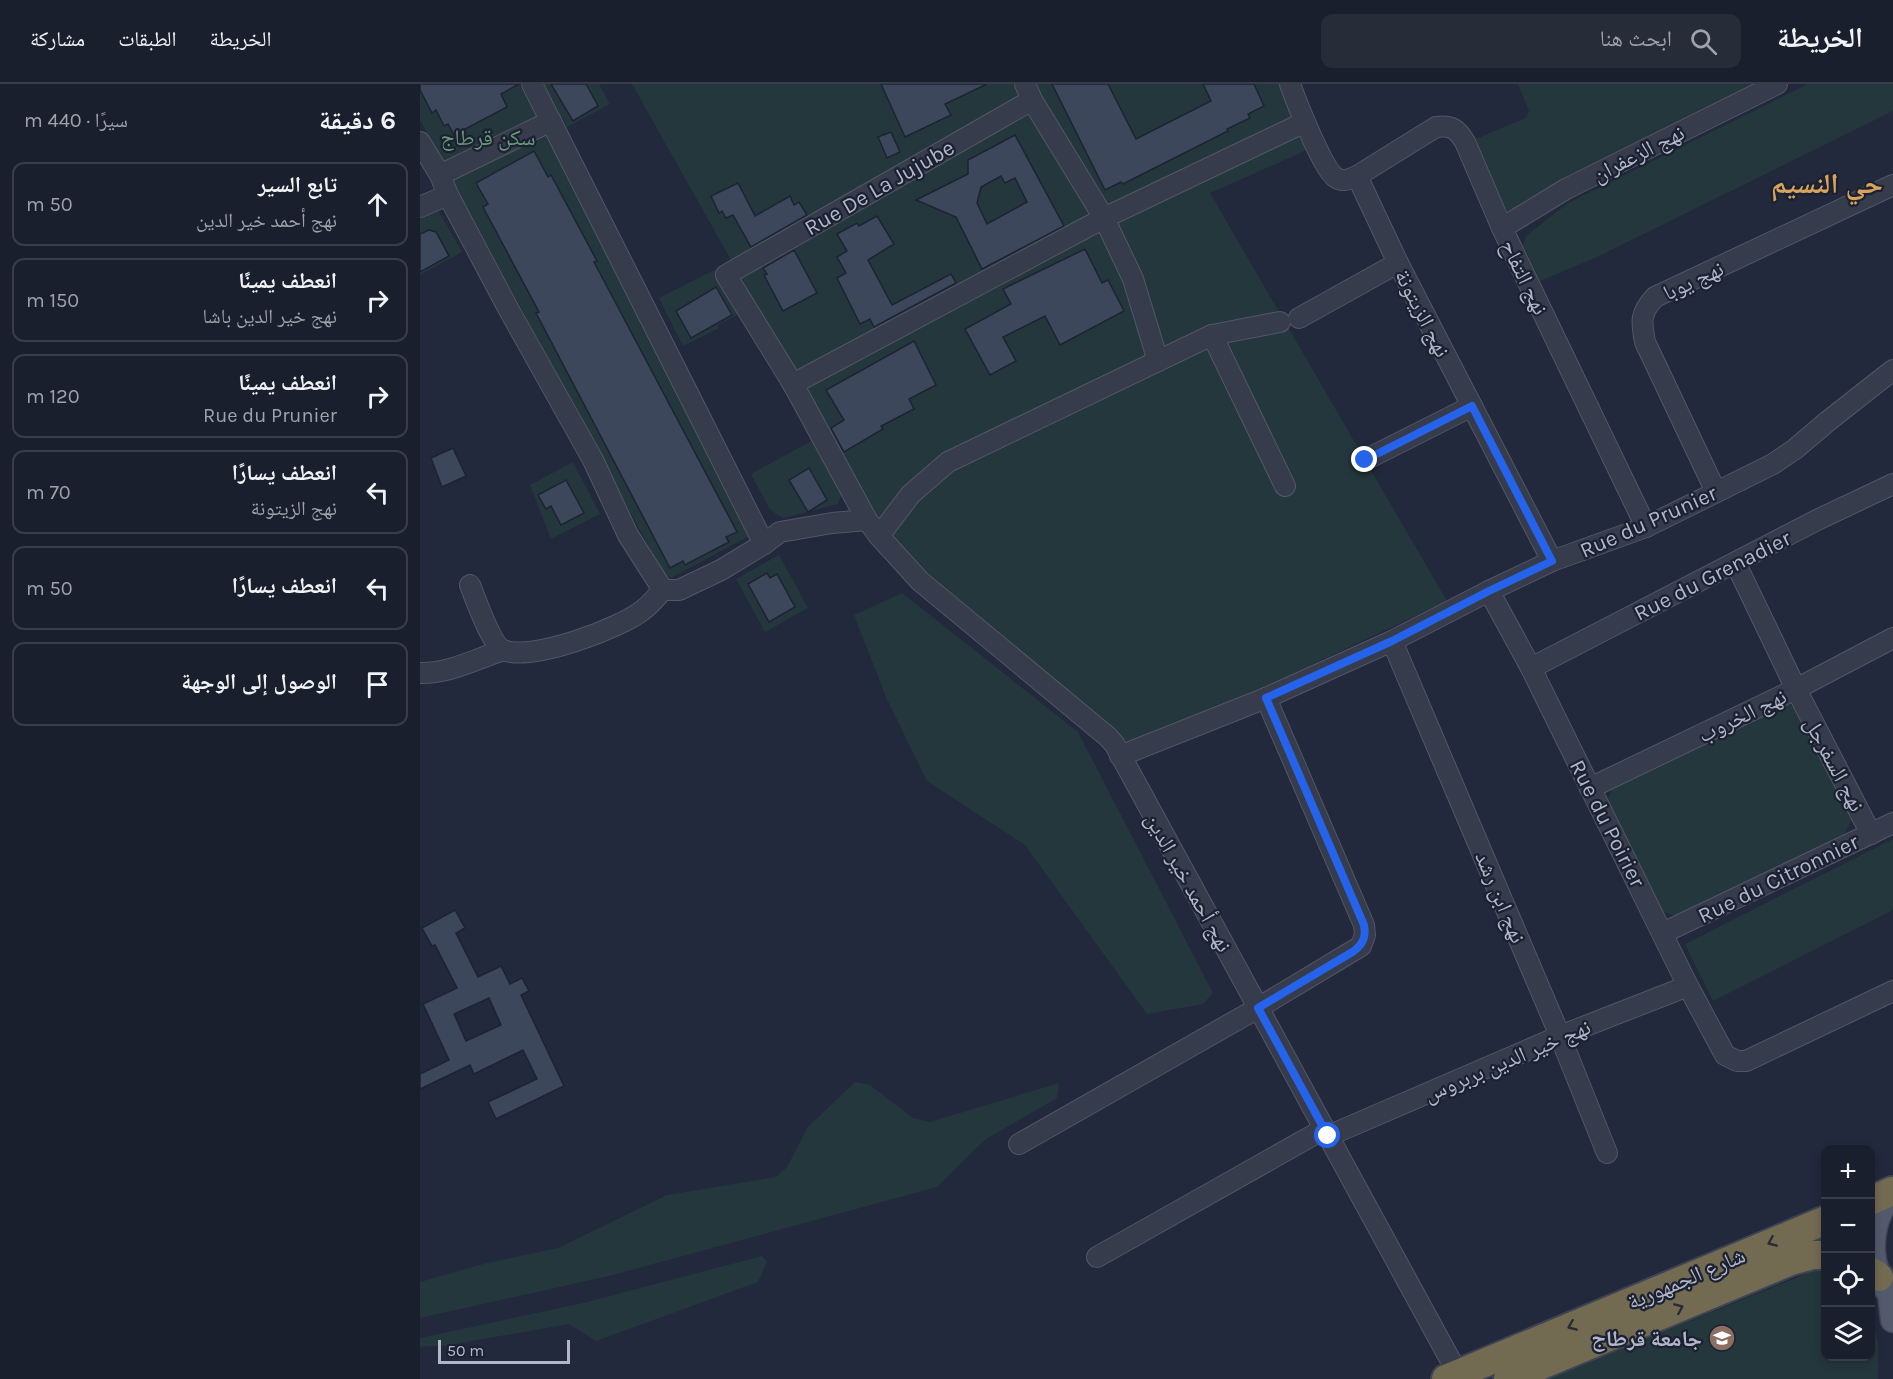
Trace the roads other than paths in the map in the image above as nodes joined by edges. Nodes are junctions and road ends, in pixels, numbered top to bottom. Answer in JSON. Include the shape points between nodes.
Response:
{"nodes":[{"id":1,"x":532,"y":84,"type":"edge"},
{"id":2,"x":1290,"y":84,"type":"edge"},
{"id":3,"x":1777,"y":84,"type":"edge"},
{"id":4,"x":1028,"y":92,"type":"edge"},
{"id":5,"x":551,"y":121,"type":"junction"},
{"id":6,"x":1305,"y":122,"type":"junction"},
{"id":7,"x":420,"y":142,"type":"edge"},
{"id":8,"x":440,"y":175,"type":"junction"},
{"id":9,"x":1357,"y":176,"type":"junction"},
{"id":10,"x":1893,"y":185,"type":"edge"},
{"id":11,"x":448,"y":195,"type":"junction"},
{"id":12,"x":420,"y":207,"type":"edge"},
{"id":13,"x":1104,"y":218,"type":"junction"},
{"id":14,"x":1502,"y":228,"type":"junction"},
{"id":15,"x":1398,"y":263,"type":"junction"},
{"id":16,"x":726,"y":275,"type":"joint"},
{"id":17,"x":1299,"y":318,"type":"dead end"},
{"id":18,"x":1280,"y":322,"type":"dead end"},
{"id":19,"x":1212,"y":335,"type":"junction"},
{"id":20,"x":1158,"y":361,"type":"junction"},
{"id":21,"x":1893,"y":370,"type":"edge"},
{"id":22,"x":793,"y":384,"type":"junction"},
{"id":23,"x":1472,"y":406,"type":"junction"},
{"id":24,"x":1365,"y":460,"type":"dead end"},
{"id":25,"x":1893,"y":484,"type":"edge"},
{"id":26,"x":1285,"y":486,"type":"dead end"},
{"id":27,"x":1716,"y":492,"type":"junction"},
{"id":28,"x":867,"y":520,"type":"junction"},
{"id":29,"x":1646,"y":527,"type":"junction"},
{"id":30,"x":879,"y":536,"type":"junction"},
{"id":31,"x":764,"y":544,"type":"junction"},
{"id":32,"x":1552,"y":561,"type":"junction"},
{"id":33,"x":1736,"y":564,"type":"junction"},
{"id":34,"x":470,"y":585,"type":"dead end"},
{"id":35,"x":663,"y":590,"type":"junction"},
{"id":36,"x":1489,"y":591,"type":"junction"},
{"id":37,"x":1893,"y":638,"type":"edge"},
{"id":38,"x":1392,"y":641,"type":"junction"},
{"id":39,"x":503,"y":650,"type":"junction"},
{"id":40,"x":1531,"y":668,"type":"junction"},
{"id":41,"x":420,"y":673,"type":"edge"},
{"id":42,"x":1796,"y":689,"type":"junction"},
{"id":43,"x":1266,"y":698,"type":"junction"},
{"id":44,"x":1120,"y":756,"type":"junction"},
{"id":45,"x":1590,"y":788,"type":"junction"},
{"id":46,"x":1893,"y":823,"type":"edge"},
{"id":47,"x":1871,"y":834,"type":"junction"},
{"id":48,"x":1663,"y":933,"type":"junction"},
{"id":49,"x":1689,"y":986,"type":"junction"},
{"id":50,"x":1893,"y":991,"type":"edge"},
{"id":51,"x":1258,"y":1008,"type":"junction"},
{"id":52,"x":1560,"y":1036,"type":"junction"},
{"id":53,"x":1326,"y":1133,"type":"junction"},
{"id":54,"x":1019,"y":1144,"type":"dead end"},
{"id":55,"x":1607,"y":1153,"type":"dead end"},
{"id":56,"x":1893,"y":1191,"type":"edge"},
{"id":57,"x":1875,"y":1199,"type":"edge"},
{"id":58,"x":1821,"y":1222,"type":"edge"},
{"id":59,"x":1821,"y":1255,"type":"edge"},
{"id":60,"x":1097,"y":1257,"type":"dead end"},
{"id":61,"x":1883,"y":1285,"type":"edge"},
{"id":62,"x":1893,"y":1320,"type":"edge"},
{"id":63,"x":1452,"y":1377,"type":"edge"},
{"id":64,"x":1508,"y":1379,"type":"edge"}],
"edges":[{"from":1,"to":5,"type":"street"},
{"from":2,"to":6,"type":"street"},
{"from":3,"to":14,"type":"street","name":"نهج الزعفران","via":[[1566,189]]},
{"from":4,"to":13,"type":"street"},
{"from":4,"to":16,"type":"street","name":"Rue De La Jujube"},
{"from":5,"to":8,"type":"street"},
{"from":5,"to":31,"type":"street"},
{"from":6,"to":9,"type":"street","via":[[1335,177],[1345,181]]},
{"from":6,"to":13,"type":"street"},
{"from":7,"to":8,"type":"street"},
{"from":8,"to":11,"type":"street"},
{"from":9,"to":14,"type":"street","name":"نهج التفاح","via":[[1436,127],[1457,129]]},
{"from":9,"to":15,"type":"street","name":"نهج الزيتونة"},
{"from":10,"to":27,"type":"street","name":"نهج يوبا","via":[[1655,297],[1645,308],[1642,325],[1646,342]]},
{"from":11,"to":12,"type":"street"},
{"from":11,"to":35,"type":"street","via":[[593,459],[628,535]]},
{"from":13,"to":20,"type":"street","via":[[1133,279]]},
{"from":13,"to":22,"type":"street"},
{"from":14,"to":29,"type":"street","name":"نهج التفاح"},
{"from":15,"to":17,"type":"street"},
{"from":15,"to":23,"type":"street","name":"نهج الزيتونة"},
{"from":16,"to":22,"type":"street","name":"نهج أحمد خير الدين"},
{"from":18,"to":19,"type":"street"},
{"from":19,"to":20,"type":"street"},
{"from":19,"to":26,"type":"street"},
{"from":20,"to":30,"type":"street","via":[[948,462],[911,494]]},
{"from":21,"to":27,"type":"street","name":"Rue du Prunier","via":[[1795,449]]},
{"from":22,"to":28,"type":"street","name":"نهج أحمد خير الدين"},
{"from":23,"to":24,"type":"street"},
{"from":23,"to":32,"type":"street","name":"نهج الزيتونة"},
{"from":25,"to":33,"type":"street","name":"Rue du Grenadier"},
{"from":27,"to":29,"type":"street","name":"Rue du Prunier"},
{"from":28,"to":30,"type":"street","name":"نهج أحمد خير الدين"},
{"from":28,"to":31,"type":"street","via":[[780,532]]},
{"from":29,"to":32,"type":"street","name":"Rue du Prunier"},
{"from":30,"to":44,"type":"street","name":"نهج أحمد خير الدين","via":[[920,581],[1108,737]]},
{"from":31,"to":35,"type":"street","via":[[679,590]]},
{"from":32,"to":36,"type":"street","name":"Rue du Prunier"},
{"from":33,"to":40,"type":"street","name":"Rue du Grenadier"},
{"from":33,"to":42,"type":"street","name":"نهج السفرجل"},
{"from":34,"to":39,"type":"street","via":[[493,641]]},
{"from":35,"to":39,"type":"street","via":[[642,610],[589,638],[550,648]]},
{"from":36,"to":38,"type":"street","name":"Rue du Prunier"},
{"from":36,"to":40,"type":"street","name":"Rue du Poirier"},
{"from":37,"to":42,"type":"street","name":"نهج الخروب"},
{"from":38,"to":43,"type":"street","name":"Rue du Prunier"},
{"from":38,"to":52,"type":"street","name":"نهج ابن رشد"},
{"from":39,"to":41,"type":"street","via":[[464,665]]},
{"from":40,"to":45,"type":"street","name":"Rue du Poirier"},
{"from":42,"to":45,"type":"street","name":"نهج الخروب"},
{"from":42,"to":47,"type":"street","name":"نهج السفرجل"},
{"from":43,"to":44,"type":"street","name":"Rue du Prunier"},
{"from":43,"to":51,"type":"street","via":[[1365,935],[1354,951]]},
{"from":44,"to":51,"type":"street","name":"نهج أحمد خير الدين"},
{"from":45,"to":48,"type":"street","name":"Rue du Poirier"},
{"from":46,"to":47,"type":"street","name":"Rue du Citronnier"},
{"from":47,"to":48,"type":"street","name":"Rue du Citronnier"},
{"from":48,"to":49,"type":"street","name":"Rue du Poirier"},
{"from":49,"to":50,"type":"street","name":"Rue du Poirier","via":[[1725,1055],[1737,1061],[1746,1061]]},
{"from":49,"to":52,"type":"street","name":"نهج خير الدين بربروس"},
{"from":51,"to":53,"type":"street","name":"نهج أحمد خير الدين"},
{"from":51,"to":54,"type":"street"},
{"from":52,"to":53,"type":"street","name":"نهج خير الدين بربروس"},
{"from":52,"to":55,"type":"street","name":"نهج ابن رشد"},
{"from":53,"to":60,"type":"street"},
{"from":53,"to":63,"type":"street","name":"نهج أحمد خير الدين"},
{"from":56,"to":57,"type":"highway"},
{"from":56,"to":61,"type":"main road","via":[[1873,1232],[1874,1263]]},
{"from":58,"to":63,"type":"highway","name":"شارع الجمهورية","one_way":true},
{"from":64,"to":59,"type":"highway","name":"شارع الجمهورية","one_way":true,"via":[[1791,1261]]},
{"from":61,"to":62,"type":"main road"}]}
